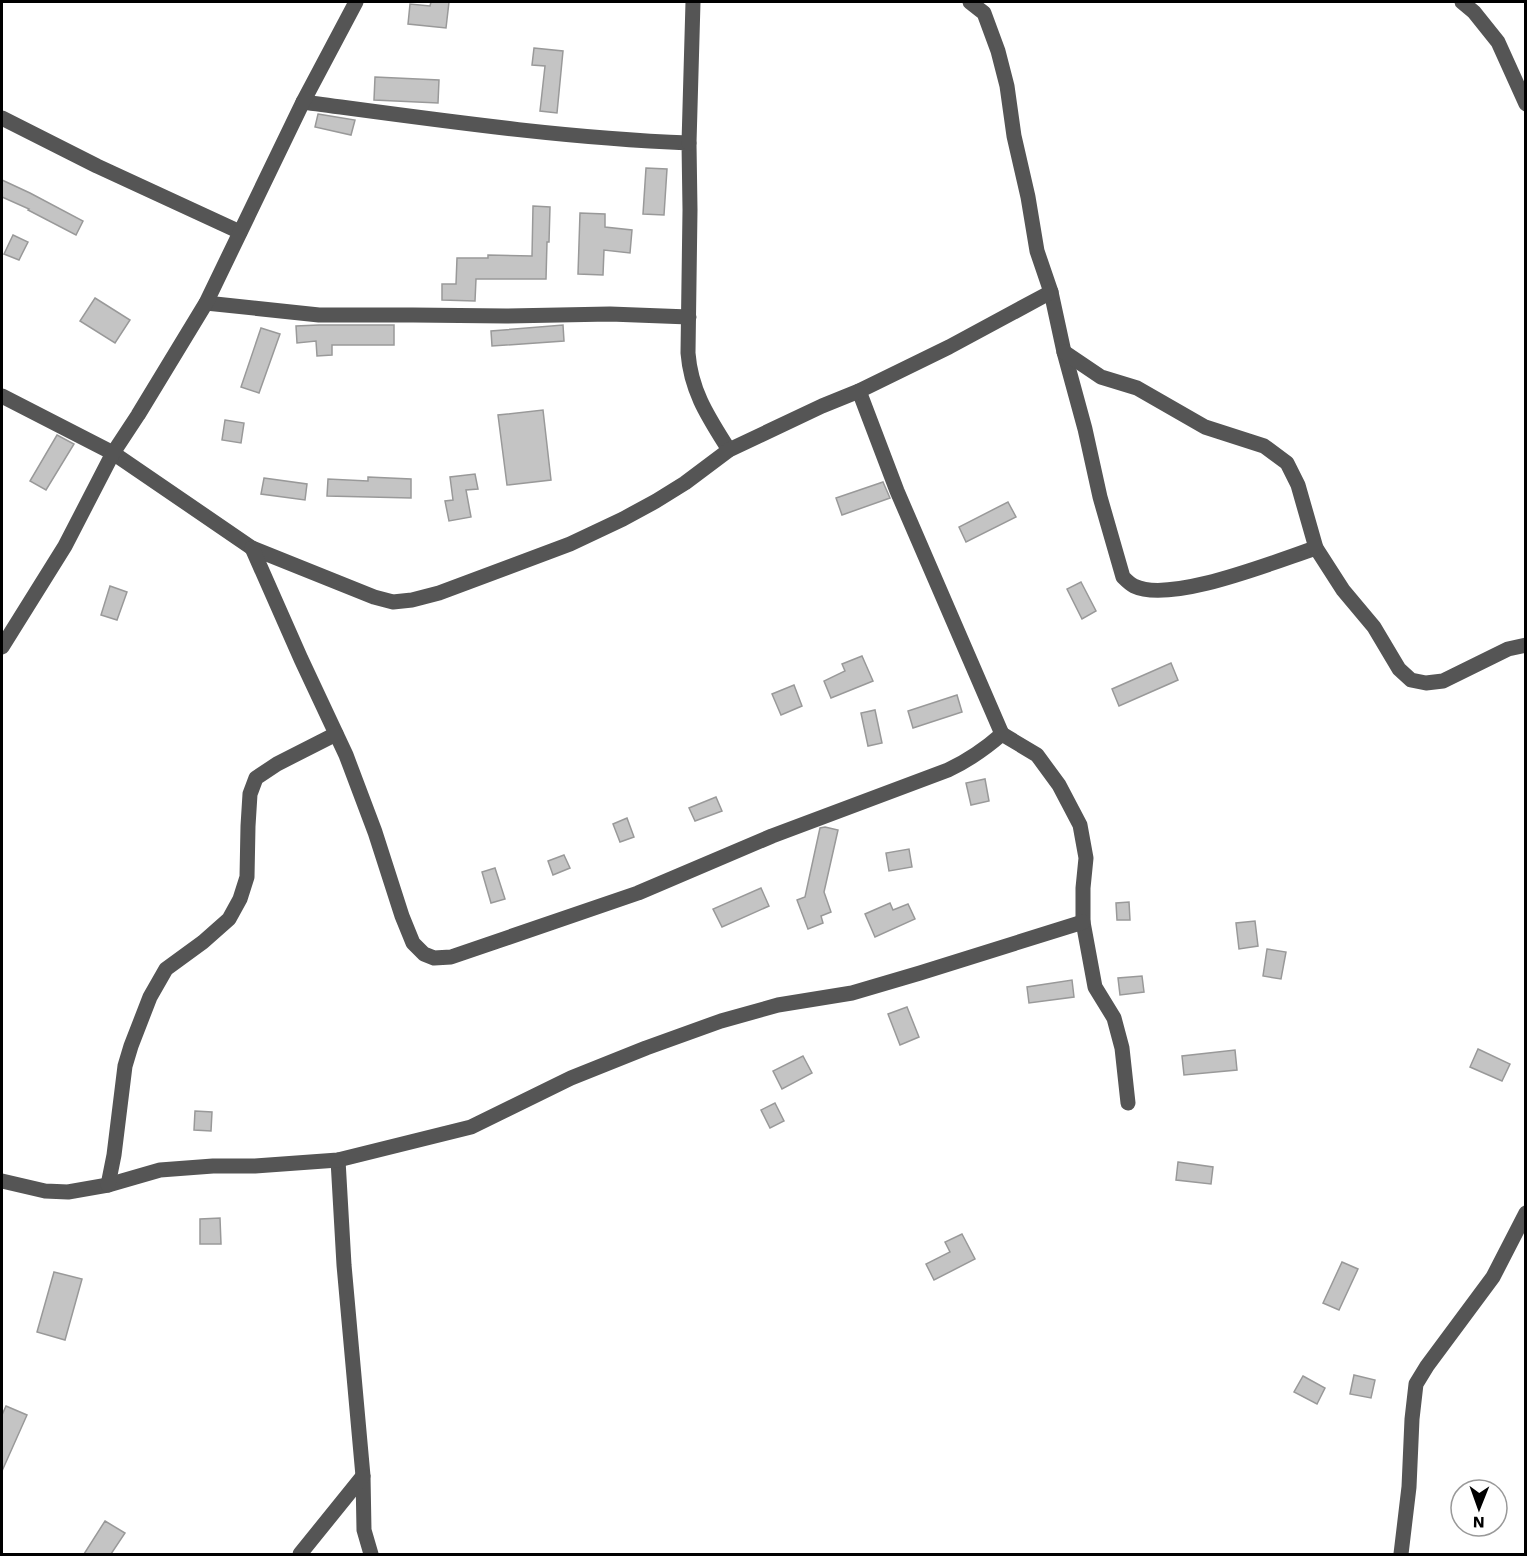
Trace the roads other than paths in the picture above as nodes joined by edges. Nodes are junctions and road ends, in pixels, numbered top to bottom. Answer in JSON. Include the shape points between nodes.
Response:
{"nodes":[{"id":1,"x":356,"y":2,"type":"edge"},
{"id":2,"x":693,"y":2,"type":"edge"},
{"id":3,"x":970,"y":2,"type":"edge"},
{"id":4,"x":1462,"y":2,"type":"edge"},
{"id":5,"x":303,"y":102,"type":"junction"},
{"id":6,"x":1526,"y":104,"type":"edge"},
{"id":7,"x":2,"y":118,"type":"edge"},
{"id":8,"x":689,"y":143,"type":"junction"},
{"id":9,"x":240,"y":232,"type":"junction"},
{"id":10,"x":1051,"y":292,"type":"junction"},
{"id":11,"x":206,"y":303,"type":"junction"},
{"id":12,"x":689,"y":317,"type":"junction"},
{"id":13,"x":1064,"y":352,"type":"junction"},
{"id":14,"x":859,"y":391,"type":"junction"},
{"id":15,"x":2,"y":396,"type":"edge"},
{"id":16,"x":729,"y":450,"type":"junction"},
{"id":17,"x":113,"y":453,"type":"junction"},
{"id":18,"x":252,"y":548,"type":"junction"},
{"id":19,"x":1316,"y":548,"type":"junction"},
{"id":20,"x":1526,"y":645,"type":"edge"},
{"id":21,"x":2,"y":647,"type":"edge"},
{"id":22,"x":336,"y":734,"type":"junction"},
{"id":23,"x":1002,"y":734,"type":"junction"},
{"id":24,"x":1083,"y":922,"type":"junction"},
{"id":25,"x":1128,"y":1103,"type":"dead end"},
{"id":26,"x":338,"y":1160,"type":"junction"},
{"id":27,"x":2,"y":1181,"type":"edge"},
{"id":28,"x":108,"y":1185,"type":"junction"},
{"id":29,"x":1526,"y":1213,"type":"edge"},
{"id":30,"x":363,"y":1476,"type":"junction"},
{"id":31,"x":300,"y":1554,"type":"edge"},
{"id":32,"x":371,"y":1554,"type":"edge"},
{"id":33,"x":1401,"y":1554,"type":"edge"}],
"edges":[{"from":1,"to":5,"type":"street"},
{"from":2,"to":8,"type":"street"},
{"from":3,"to":10,"type":"street","via":[[984,14],[998,51],[1037,251]]},
{"from":4,"to":6,"type":"street","via":[[1498,42]]},
{"from":5,"to":8,"type":"street","via":[[472,125]]},
{"from":5,"to":9,"type":"street"},
{"from":7,"to":9,"type":"street"},
{"from":8,"to":12,"type":"street"},
{"from":9,"to":11,"type":"street"},
{"from":10,"to":13,"type":"street"},
{"from":10,"to":14,"type":"street"},
{"from":11,"to":12,"type":"street","via":[[319,315]]},
{"from":11,"to":17,"type":"street"},
{"from":12,"to":16,"type":"street","via":[[688,353],[698,397]]},
{"from":13,"to":19,"type":"street","via":[[1101,377],[1137,388],[1205,427],[1264,446],[1287,463],[1298,485]]},
{"from":13,"to":19,"type":"street","via":[[1119,566],[1123,577],[1134,586],[1168,590],[1212,583]]},
{"from":14,"to":16,"type":"street"},
{"from":14,"to":23,"type":"street","via":[[897,491]]},
{"from":15,"to":17,"type":"street"},
{"from":16,"to":18,"type":"street","via":[[685,483],[623,519],[559,548],[439,594],[412,600],[393,602],[374,597]]},
{"from":17,"to":18,"type":"street"},
{"from":17,"to":21,"type":"street","via":[[64,546]]},
{"from":18,"to":22,"type":"street"},
{"from":19,"to":20,"type":"street","via":[[1343,590],[1374,627],[1399,669],[1411,680],[1443,681],[1508,649]]},
{"from":22,"to":23,"type":"street","via":[[413,943],[434,958],[451,957],[638,893],[772,836],[948,770],[986,749]]},
{"from":22,"to":28,"type":"street","via":[[256,778],[250,794],[247,877],[240,898],[229,919],[166,969],[150,997],[126,1066]]},
{"from":23,"to":24,"type":"street","via":[[1037,755],[1059,785],[1080,825],[1086,858]]},
{"from":24,"to":25,"type":"street","via":[[1095,987],[1114,1018],[1122,1048]]},
{"from":24,"to":26,"type":"street","via":[[852,993],[778,1005],[721,1021],[571,1078],[471,1127]]},
{"from":26,"to":28,"type":"street","via":[[160,1170]]},
{"from":26,"to":30,"type":"street"},
{"from":27,"to":28,"type":"street","via":[[68,1192]]},
{"from":29,"to":33,"type":"street","via":[[1493,1278],[1416,1384]]},
{"from":30,"to":31,"type":"street"},
{"from":30,"to":32,"type":"street","via":[[364,1530]]}]}
